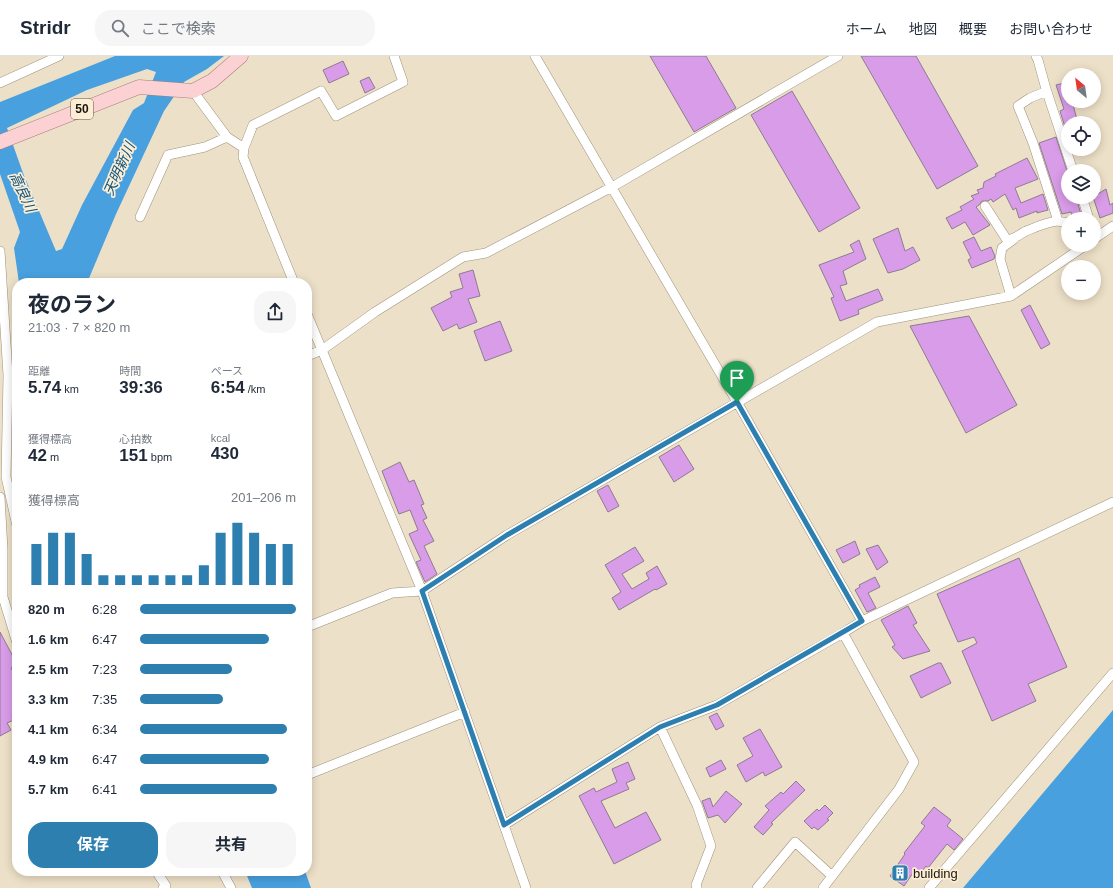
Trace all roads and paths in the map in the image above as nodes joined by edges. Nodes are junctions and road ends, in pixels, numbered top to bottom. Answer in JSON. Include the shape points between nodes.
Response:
{"nodes":[{"id":1,"x":59,"y":56,"type":"edge"},
{"id":2,"x":241,"y":56,"type":"edge"},
{"id":3,"x":394,"y":56,"type":"edge"},
{"id":4,"x":535,"y":56,"type":"edge"},
{"id":5,"x":838,"y":56,"type":"edge"},
{"id":6,"x":1036,"y":56,"type":"edge"},
{"id":7,"x":0,"y":83,"type":"edge"},
{"id":8,"x":193,"y":91,"type":"junction"},
{"id":9,"x":1046,"y":91,"type":"junction"},
{"id":10,"x":227,"y":137,"type":"junction"},
{"id":11,"x":0,"y":142,"type":"edge"},
{"id":12,"x":244,"y":148,"type":"junction"},
{"id":13,"x":1071,"y":164,"type":"edge"},
{"id":14,"x":612,"y":187,"type":"junction"},
{"id":15,"x":985,"y":206,"type":"dead end"},
{"id":16,"x":140,"y":217,"type":"dead end"},
{"id":17,"x":1058,"y":221,"type":"junction"},
{"id":18,"x":1061,"y":222,"type":"edge"},
{"id":19,"x":1113,"y":226,"type":"edge"},
{"id":20,"x":1101,"y":232,"type":"edge"},
{"id":21,"x":1014,"y":239,"type":"junction"},
{"id":22,"x":0,"y":252,"type":"edge"},
{"id":23,"x":1076,"y":252,"type":"edge"},
{"id":24,"x":292,"y":278,"type":"edge"},
{"id":25,"x":1011,"y":296,"type":"junction"},
{"id":26,"x":312,"y":326,"type":"edge"},
{"id":27,"x":322,"y":350,"type":"junction"},
{"id":28,"x":312,"y":354,"type":"edge"},
{"id":29,"x":737,"y":402,"type":"junction"},
{"id":30,"x":6,"y":477,"type":"junction"},
{"id":31,"x":0,"y":489,"type":"edge"},
{"id":32,"x":0,"y":498,"type":"edge"},
{"id":33,"x":1113,"y":502,"type":"edge"},
{"id":34,"x":12,"y":504,"type":"edge"},
{"id":35,"x":2,"y":546,"type":"edge"},
{"id":36,"x":422,"y":591,"type":"junction"},
{"id":37,"x":2,"y":599,"type":"edge"},
{"id":38,"x":862,"y":621,"type":"junction"},
{"id":39,"x":312,"y":624,"type":"edge"},
{"id":40,"x":12,"y":628,"type":"edge"},
{"id":41,"x":843,"y":633,"type":"junction"},
{"id":42,"x":1113,"y":673,"type":"edge"},
{"id":43,"x":464,"y":712,"type":"junction"},
{"id":44,"x":660,"y":727,"type":"junction"},
{"id":45,"x":312,"y":773,"type":"edge"},
{"id":46,"x":504,"y":825,"type":"junction"},
{"id":47,"x":159,"y":876,"type":"edge"},
{"id":48,"x":225,"y":876,"type":"edge"},
{"id":49,"x":832,"y":876,"type":"junction"},
{"id":50,"x":163,"y":888,"type":"edge"},
{"id":51,"x":231,"y":888,"type":"edge"},
{"id":52,"x":526,"y":888,"type":"edge"},
{"id":53,"x":697,"y":888,"type":"edge"},
{"id":54,"x":757,"y":888,"type":"edge"},
{"id":55,"x":823,"y":888,"type":"edge"},
{"id":56,"x":928,"y":888,"type":"edge"}],
"edges":[{"from":1,"to":7,"type":"street"},
{"from":2,"to":8,"type":"main road","via":[[212,81]]},
{"from":3,"to":12,"type":"street","via":[[402,82],[336,116],[321,91],[253,125]]},
{"from":4,"to":14,"type":"street"},
{"from":5,"to":14,"type":"street"},
{"from":6,"to":9,"type":"street"},
{"from":8,"to":10,"type":"street"},
{"from":8,"to":11,"type":"main road","number":"50","via":[[139,87],[130,89]]},
{"from":9,"to":13,"type":"street"},
{"from":9,"to":17,"type":"street","via":[[1018,106],[1033,143]]},
{"from":10,"to":12,"type":"street"},
{"from":10,"to":16,"type":"street","via":[[205,147],[168,155]]},
{"from":12,"to":24,"type":"street","via":[[243,158]]},
{"from":14,"to":27,"type":"street","via":[[486,253],[463,257]]},
{"from":14,"to":29,"type":"street"},
{"from":15,"to":21,"type":"street","via":[[1007,240]]},
{"from":17,"to":18,"type":"street"},
{"from":17,"to":21,"type":"street","via":[[1048,222]]},
{"from":19,"to":20,"type":"street"},
{"from":21,"to":25,"type":"street","via":[[1002,248],[1000,259]]},
{"from":22,"to":30,"type":"street","via":[[8,375]]},
{"from":23,"to":25,"type":"street"},
{"from":25,"to":29,"type":"street","via":[[877,322]]},
{"from":26,"to":27,"type":"street"},
{"from":27,"to":28,"type":"street"},
{"from":27,"to":36,"type":"street"},
{"from":29,"to":36,"type":"street","via":[[507,535]]},
{"from":29,"to":38,"type":"street"},
{"from":30,"to":31,"type":"street"},
{"from":30,"to":34,"type":"street"},
{"from":32,"to":35,"type":"street"},
{"from":33,"to":38,"type":"street"},
{"from":35,"to":37,"type":"street"},
{"from":36,"to":39,"type":"street","via":[[392,593]]},
{"from":36,"to":43,"type":"street"},
{"from":37,"to":40,"type":"street"},
{"from":38,"to":41,"type":"street"},
{"from":41,"to":44,"type":"street","via":[[717,705]]},
{"from":41,"to":49,"type":"street","via":[[914,762],[899,789]]},
{"from":42,"to":56,"type":"street"},
{"from":43,"to":45,"type":"street"},
{"from":43,"to":46,"type":"street"},
{"from":44,"to":46,"type":"street"},
{"from":44,"to":53,"type":"street","via":[[697,805],[711,846]]},
{"from":46,"to":52,"type":"street"},
{"from":47,"to":50,"type":"street","via":[[166,886]]},
{"from":48,"to":51,"type":"street"},
{"from":49,"to":54,"type":"street","via":[[795,842]]},
{"from":49,"to":55,"type":"street"}]}
